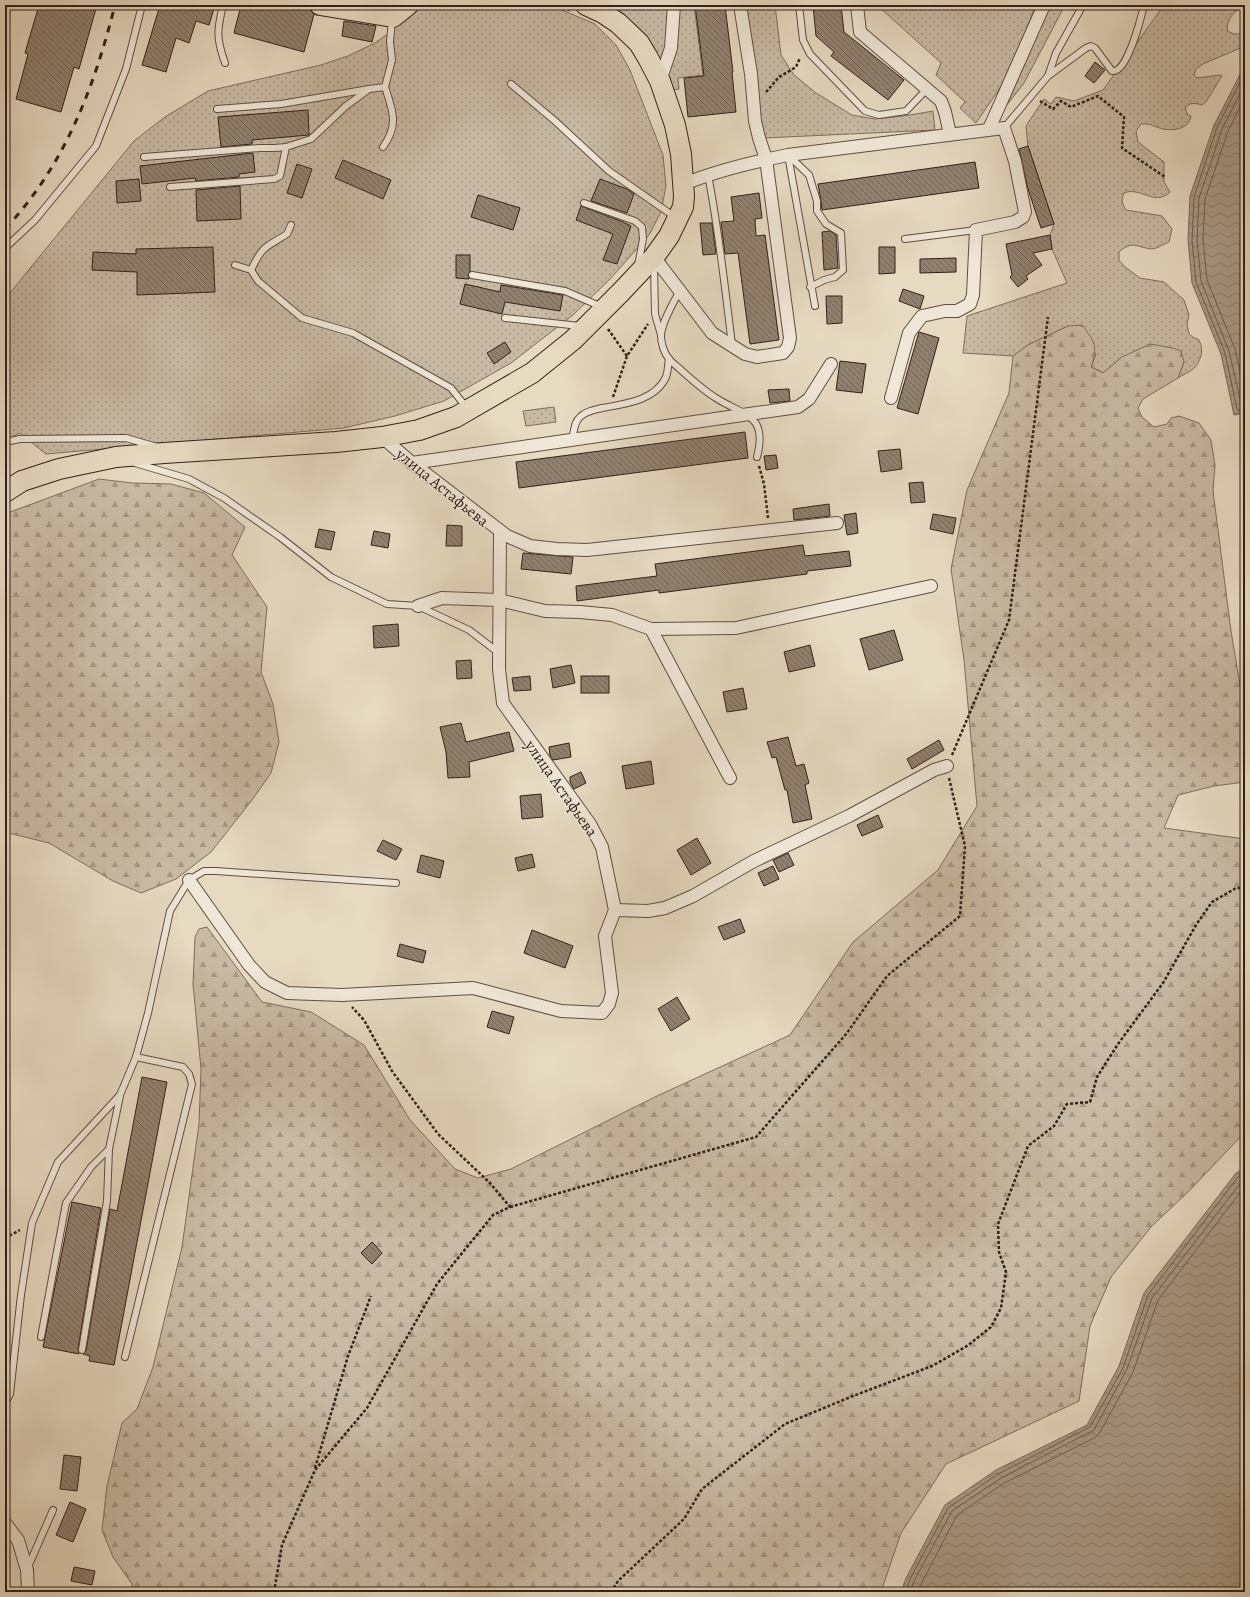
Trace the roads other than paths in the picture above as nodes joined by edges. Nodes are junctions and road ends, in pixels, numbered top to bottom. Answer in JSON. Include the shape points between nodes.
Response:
{"nodes":[{"id":1,"x":142,"y":5,"type":"edge"},
{"id":2,"x":223,"y":5,"type":"edge"},
{"id":3,"x":320,"y":5,"type":"edge"},
{"id":4,"x":408,"y":5,"type":"edge"},
{"id":5,"x":674,"y":5,"type":"edge"},
{"id":6,"x":740,"y":5,"type":"edge"},
{"id":7,"x":799,"y":5,"type":"edge"},
{"id":8,"x":856,"y":5,"type":"edge"},
{"id":9,"x":1044,"y":5,"type":"edge"},
{"id":10,"x":1083,"y":5,"type":"edge"},
{"id":11,"x":1144,"y":5,"type":"edge"},
{"id":12,"x":598,"y":8,"type":"edge"},
{"id":13,"x":392,"y":16,"type":"junction"},
{"id":14,"x":225,"y":63,"type":"dead end"},
{"id":15,"x":1048,"y":76,"type":"junction"},
{"id":16,"x":660,"y":81,"type":"junction"},
{"id":17,"x":511,"y":84,"type":"dead end"},
{"id":18,"x":385,"y":88,"type":"junction"},
{"id":19,"x":368,"y":89,"type":"junction"},
{"id":20,"x":927,"y":89,"type":"junction"},
{"id":21,"x":217,"y":109,"type":"dead end"},
{"id":22,"x":1004,"y":128,"type":"junction"},
{"id":23,"x":989,"y":129,"type":"junction"},
{"id":24,"x":950,"y":134,"type":"junction"},
{"id":25,"x":286,"y":147,"type":"junction"},
{"id":26,"x":383,"y":147,"type":"dead end"},
{"id":27,"x":788,"y":155,"type":"junction"},
{"id":28,"x":144,"y":157,"type":"dead end"},
{"id":29,"x":766,"y":159,"type":"junction"},
{"id":30,"x":708,"y":174,"type":"junction"},
{"id":31,"x":684,"y":184,"type":"junction"},
{"id":32,"x":170,"y":187,"type":"dead end"},
{"id":33,"x":584,"y":203,"type":"dead end"},
{"id":34,"x":678,"y":219,"type":"junction"},
{"id":35,"x":291,"y":225,"type":"dead end"},
{"id":36,"x":976,"y":230,"type":"junction"},
{"id":37,"x":905,"y":239,"type":"dead end"},
{"id":38,"x":5,"y":248,"type":"edge"},
{"id":39,"x":654,"y":256,"type":"junction"},
{"id":40,"x":235,"y":265,"type":"dead end"},
{"id":41,"x":251,"y":270,"type":"junction"},
{"id":42,"x":472,"y":275,"type":"dead end"},
{"id":43,"x":635,"y":277,"type":"junction"},
{"id":44,"x":810,"y":287,"type":"junction"},
{"id":45,"x":680,"y":290,"type":"junction"},
{"id":46,"x":815,"y":306,"type":"dead end"},
{"id":47,"x":605,"y":308,"type":"junction"},
{"id":48,"x":505,"y":318,"type":"dead end"},
{"id":49,"x":585,"y":327,"type":"junction"},
{"id":50,"x":661,"y":334,"type":"junction"},
{"id":51,"x":732,"y":345,"type":"junction"},
{"id":52,"x":669,"y":359,"type":"junction"},
{"id":53,"x":830,"y":364,"type":"dead end"},
{"id":54,"x":891,"y":398,"type":"dead end"},
{"id":55,"x":468,"y":410,"type":"junction"},
{"id":56,"x":747,"y":414,"type":"junction"},
{"id":57,"x":382,"y":437,"type":"junction"},
{"id":58,"x":20,"y":439,"type":"junction"},
{"id":59,"x":572,"y":440,"type":"junction"},
{"id":60,"x":5,"y":442,"type":"edge"},
{"id":61,"x":5,"y":447,"type":"edge"},
{"id":62,"x":164,"y":453,"type":"junction"},
{"id":63,"x":116,"y":457,"type":"junction"},
{"id":64,"x":757,"y":457,"type":"road end"},
{"id":65,"x":412,"y":463,"type":"junction"},
{"id":66,"x":5,"y":492,"type":"edge"},
{"id":67,"x":837,"y":523,"type":"dead end"},
{"id":68,"x":500,"y":533,"type":"junction"},
{"id":69,"x":930,"y":586,"type":"dead end"},
{"id":70,"x":499,"y":600,"type":"junction"},
{"id":71,"x":418,"y":606,"type":"junction"},
{"id":72,"x":651,"y":629,"type":"junction"},
{"id":73,"x":499,"y":653,"type":"junction"},
{"id":74,"x":947,"y":766,"type":"road end"},
{"id":75,"x":730,"y":778,"type":"dead end"},
{"id":76,"x":189,"y":880,"type":"junction"},
{"id":77,"x":396,"y":883,"type":"dead end"},
{"id":78,"x":615,"y":910,"type":"junction"},
{"id":79,"x":136,"y":1056,"type":"junction"},
{"id":80,"x":120,"y":1095,"type":"junction"},
{"id":81,"x":109,"y":1149,"type":"junction"},
{"id":82,"x":41,"y":1337,"type":"dead end"},
{"id":83,"x":82,"y":1350,"type":"dead end"},
{"id":84,"x":124,"y":1357,"type":"dead end"},
{"id":85,"x":5,"y":1403,"type":"edge"},
{"id":86,"x":53,"y":1510,"type":"dead end"},
{"id":87,"x":5,"y":1523,"type":"edge"},
{"id":88,"x":27,"y":1570,"type":"junction"},
{"id":89,"x":28,"y":1592,"type":"edge"}],
"edges":[{"from":1,"to":38,"type":"lane","via":[[126,69],[96,146],[35,220]]},
{"from":2,"to":14,"type":"lane","via":[[217,33]]},
{"from":3,"to":13,"type":"main road"},
{"from":4,"to":13,"type":"main road"},
{"from":5,"to":16,"type":"street","via":[[672,48]]},
{"from":6,"to":29,"type":"street","via":[[759,138]]},
{"from":7,"to":20,"type":"lane","via":[[803,40],[810,54],[865,111],[879,115],[906,111]]},
{"from":8,"to":20,"type":"street","via":[[860,32]]},
{"from":9,"to":23,"type":"street"},
{"from":10,"to":15,"type":"lane","via":[[1056,53]]},
{"from":11,"to":15,"type":"lane","via":[[1129,54],[1119,70],[1112,71],[1091,46]]},
{"from":12,"to":16,"type":"main road","name":"улица Астафьева","via":[[639,43]]},
{"from":13,"to":18,"type":"lane","via":[[392,60]]},
{"from":15,"to":22,"type":"lane"},
{"from":16,"to":31,"type":"main road","name":"улица Астафьева","via":[[678,140]]},
{"from":17,"to":34,"type":"lane","via":[[609,171]]},
{"from":18,"to":19,"type":"lane"},
{"from":18,"to":26,"type":"lane","via":[[394,118],[393,130]]},
{"from":19,"to":21,"type":"lane","via":[[281,104]]},
{"from":19,"to":25,"type":"lane","via":[[311,139]]},
{"from":20,"to":24,"type":"street","via":[[941,101]]},
{"from":22,"to":23,"type":"street"},
{"from":22,"to":36,"type":"street","via":[[1025,212],[1023,217],[1015,222]]},
{"from":23,"to":24,"type":"street"},
{"from":24,"to":27,"type":"street"},
{"from":25,"to":28,"type":"lane"},
{"from":25,"to":32,"type":"lane","via":[[280,176],[274,179]]},
{"from":27,"to":29,"type":"street"},
{"from":27,"to":44,"type":"lane"},
{"from":27,"to":44,"type":"lane","via":[[809,175],[817,201],[817,211],[826,224],[841,233],[843,270],[835,277]]},
{"from":29,"to":30,"type":"street"},
{"from":29,"to":51,"type":"street","via":[[790,338],[783,353],[757,357],[745,354]]},
{"from":30,"to":31,"type":"street"},
{"from":30,"to":51,"type":"lane","via":[[715,207]]},
{"from":31,"to":34,"type":"main road","name":"улица Астафьева","via":[[683,207]]},
{"from":33,"to":43,"type":"lane","via":[[642,227],[643,239]]},
{"from":34,"to":39,"type":"main road","name":"улица Астафьева"},
{"from":35,"to":41,"type":"lane","via":[[287,234],[266,246]]},
{"from":36,"to":37,"type":"lane"},
{"from":36,"to":54,"type":"street","via":[[973,295],[970,304],[958,311],[922,316],[909,332]]},
{"from":39,"to":43,"type":"main road","name":"улица Астафьева"},
{"from":39,"to":45,"type":"street"},
{"from":39,"to":50,"type":"lane","via":[[655,314]]},
{"from":40,"to":41,"type":"lane"},
{"from":41,"to":55,"type":"lane","via":[[258,281],[302,318],[353,332],[451,388]]},
{"from":42,"to":47,"type":"lane","via":[[565,291]]},
{"from":43,"to":47,"type":"main road","name":"улица Астафьева"},
{"from":44,"to":46,"type":"lane"},
{"from":45,"to":50,"type":"lane"},
{"from":45,"to":51,"type":"street","via":[[712,332]]},
{"from":47,"to":49,"type":"main road","name":"улица Астафьева"},
{"from":48,"to":49,"type":"lane"},
{"from":49,"to":55,"type":"main road","name":"улица Астафьева","via":[[532,373]]},
{"from":50,"to":52,"type":"lane","via":[[663,347]]},
{"from":52,"to":56,"type":"lane","via":[[716,399]]},
{"from":52,"to":59,"type":"lane","via":[[666,377],[656,389],[634,402],[588,411],[576,421]]},
{"from":53,"to":56,"type":"street","via":[[809,399],[798,407]]},
{"from":55,"to":57,"type":"main road","name":"улица Астафьева","via":[[419,430]]},
{"from":56,"to":59,"type":"street"},
{"from":56,"to":64,"type":"lane","via":[[754,421],[759,433]]},
{"from":57,"to":62,"type":"main road","name":"улица Астафьева"},
{"from":57,"to":65,"type":"street","name":"улица Астафьева"},
{"from":58,"to":60,"type":"lane"},
{"from":58,"to":61,"type":"lane"},
{"from":58,"to":62,"type":"lane","via":[[126,438],[155,445]]},
{"from":59,"to":65,"type":"street"},
{"from":62,"to":63,"type":"main road","name":"улица Астафьева"},
{"from":63,"to":66,"type":"main road","name":"улица Астафьева","via":[[59,469],[22,481]]},
{"from":63,"to":71,"type":"lane","via":[[189,479],[224,498],[331,577],[387,604]]},
{"from":65,"to":68,"type":"street","name":"улица Астафьева"},
{"from":67,"to":68,"type":"street","via":[[587,550],[530,546]]},
{"from":68,"to":70,"type":"street","name":"улица Астафьева"},
{"from":69,"to":72,"type":"street","via":[[736,628]]},
{"from":70,"to":71,"type":"street","via":[[442,598]]},
{"from":70,"to":72,"type":"street","via":[[545,611],[612,615]]},
{"from":70,"to":73,"type":"street","name":"улица Астафьева"},
{"from":71,"to":73,"type":"lane","via":[[469,630]]},
{"from":72,"to":75,"type":"street"},
{"from":73,"to":78,"type":"street","name":"улица Астафьева","via":[[503,703],[590,824],[602,847]]},
{"from":74,"to":78,"type":"street","via":[[934,770],[849,816],[754,862],[693,896],[665,908],[648,911]]},
{"from":76,"to":77,"type":"lane","via":[[204,871],[216,871]]},
{"from":76,"to":78,"type":"street","via":[[249,965],[265,982],[287,993],[342,995],[473,988],[561,1011],[602,1013],[609,1004],[612,993],[605,936]]},
{"from":76,"to":79,"type":"lane","via":[[170,911]]},
{"from":79,"to":80,"type":"lane"},
{"from":79,"to":84,"type":"lane","via":[[183,1067],[189,1074],[192,1084]]},
{"from":80,"to":81,"type":"lane"},
{"from":80,"to":85,"type":"lane","via":[[58,1162],[32,1223],[10,1394]]},
{"from":81,"to":82,"type":"lane","via":[[91,1167],[66,1203]]},
{"from":81,"to":83,"type":"lane","via":[[107,1201]]},
{"from":86,"to":88,"type":"lane"},
{"from":87,"to":88,"type":"street","via":[[18,1540]]},
{"from":88,"to":89,"type":"street"}]}
